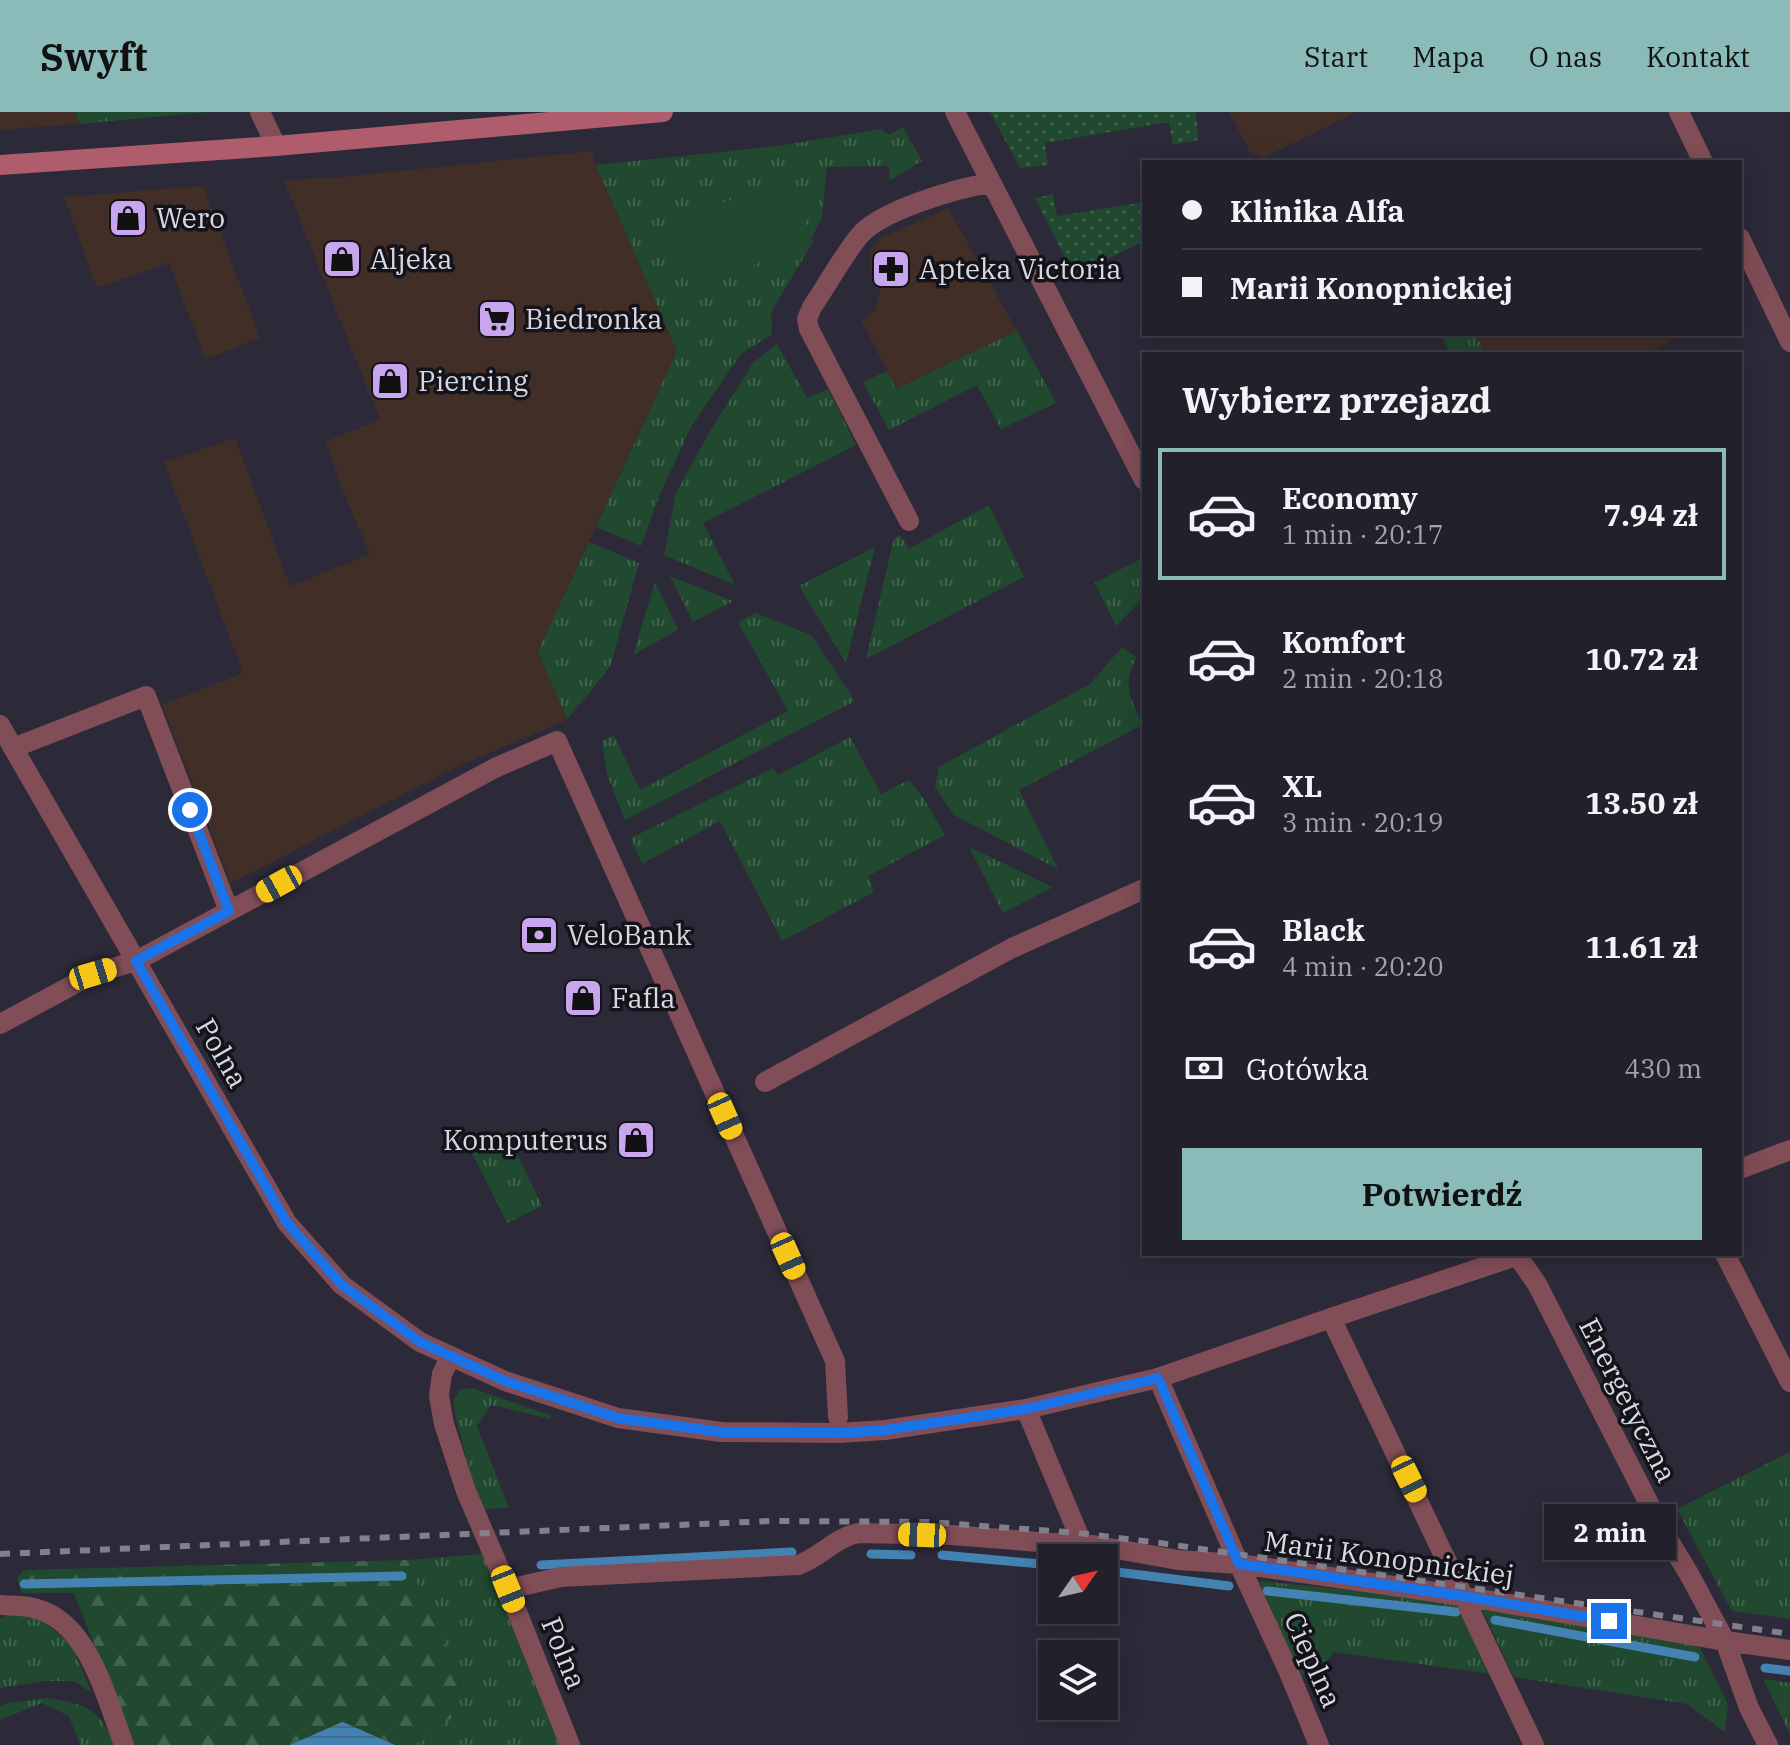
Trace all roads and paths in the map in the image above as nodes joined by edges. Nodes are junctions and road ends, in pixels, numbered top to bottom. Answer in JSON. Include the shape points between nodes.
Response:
{"nodes":[{"id":1,"x":260,"y":112,"type":"edge"},
{"id":2,"x":657,"y":112,"type":"edge"},
{"id":3,"x":955,"y":112,"type":"edge"},
{"id":4,"x":1679,"y":112,"type":"edge"},
{"id":5,"x":276,"y":146,"type":"junction"},
{"id":6,"x":1702,"y":160,"type":"edge"},
{"id":7,"x":0,"y":165,"type":"edge"},
{"id":8,"x":991,"y":183,"type":"junction"},
{"id":9,"x":1742,"y":242,"type":"edge"},
{"id":10,"x":1790,"y":342,"type":"edge"},
{"id":11,"x":1142,"y":476,"type":"edge"},
{"id":12,"x":909,"y":521,"type":"dead end"},
{"id":13,"x":0,"y":725,"type":"edge"},
{"id":14,"x":13,"y":748,"type":"junction"},
{"id":15,"x":1142,"y":890,"type":"edge"},
{"id":16,"x":229,"y":911,"type":"junction"},
{"id":17,"x":136,"y":961,"type":"junction"},
{"id":18,"x":0,"y":1024,"type":"edge"},
{"id":19,"x":765,"y":1082,"type":"dead end"},
{"id":20,"x":1790,"y":1150,"type":"edge"},
{"id":21,"x":1742,"y":1168,"type":"edge"},
{"id":22,"x":1516,"y":1256,"type":"edge"},
{"id":23,"x":1520,"y":1256,"type":"edge"},
{"id":24,"x":1726,"y":1256,"type":"edge"},
{"id":25,"x":1331,"y":1318,"type":"junction"},
{"id":26,"x":451,"y":1356,"type":"junction"},
{"id":27,"x":1158,"y":1378,"type":"junction"},
{"id":28,"x":1790,"y":1382,"type":"edge"},
{"id":29,"x":1026,"y":1409,"type":"junction"},
{"id":30,"x":838,"y":1425,"type":"junction"},
{"id":31,"x":1082,"y":1543,"type":"junction"},
{"id":32,"x":1239,"y":1564,"type":"junction"},
{"id":33,"x":508,"y":1589,"type":"junction"},
{"id":34,"x":1463,"y":1596,"type":"junction"},
{"id":35,"x":0,"y":1605,"type":"edge"},
{"id":36,"x":1725,"y":1641,"type":"junction"},
{"id":37,"x":1790,"y":1650,"type":"edge"},
{"id":38,"x":124,"y":1745,"type":"edge"},
{"id":39,"x":570,"y":1745,"type":"edge"},
{"id":40,"x":1319,"y":1745,"type":"edge"},
{"id":41,"x":1534,"y":1745,"type":"edge"},
{"id":42,"x":1768,"y":1745,"type":"edge"}],
"edges":[{"from":1,"to":5,"type":"street"},
{"from":2,"to":5,"type":"main road"},
{"from":3,"to":8,"type":"street"},
{"from":4,"to":6,"type":"street"},
{"from":5,"to":7,"type":"main road"},
{"from":8,"to":11,"type":"street"},
{"from":8,"to":12,"type":"street","via":[[946,193],[878,220],[862,234],[807,319]]},
{"from":9,"to":10,"type":"street"},
{"from":13,"to":14,"type":"street","name":"Polna"},
{"from":14,"to":16,"type":"street","via":[[146,696]]},
{"from":14,"to":17,"type":"street","name":"Polna"},
{"from":15,"to":19,"type":"street","via":[[1012,948]]},
{"from":16,"to":17,"type":"street"},
{"from":16,"to":30,"type":"street","via":[[484,774],[557,741],[835,1361]]},
{"from":17,"to":18,"type":"street","via":[[93,974]]},
{"from":17,"to":26,"type":"street","name":"Polna","via":[[287,1223],[342,1285],[420,1342]]},
{"from":20,"to":21,"type":"street"},
{"from":22,"to":25,"type":"street","name":"Polna"},
{"from":23,"to":36,"type":"street","name":"Energetyczna"},
{"from":24,"to":28,"type":"street"},
{"from":25,"to":27,"type":"street","name":"Polna"},
{"from":25,"to":34,"type":"street"},
{"from":26,"to":30,"type":"street","name":"Polna","via":[[505,1381],[618,1418],[721,1432]]},
{"from":26,"to":33,"type":"street","name":"Polna","via":[[439,1396],[444,1424]]},
{"from":27,"to":29,"type":"street","name":"Polna"},
{"from":27,"to":32,"type":"street","name":"Cieplna"},
{"from":29,"to":30,"type":"street","name":"Polna","via":[[885,1430]]},
{"from":29,"to":31,"type":"street"},
{"from":31,"to":32,"type":"street","name":"Marii Konopnickiej","via":[[1178,1560]]},
{"from":31,"to":33,"type":"street","name":"Marii Konopnickiej","via":[[858,1533],[798,1565],[561,1577]]},
{"from":32,"to":34,"type":"street","name":"Marii Konopnickiej"},
{"from":32,"to":40,"type":"street","name":"Cieplna"},
{"from":33,"to":39,"type":"street","name":"Polna"},
{"from":34,"to":36,"type":"street","name":"Marii Konopnickiej"},
{"from":34,"to":41,"type":"street"},
{"from":35,"to":38,"type":"street","via":[[38,1609],[65,1623],[96,1672]]},
{"from":36,"to":37,"type":"street","name":"Marii Konopnickiej"},
{"from":36,"to":42,"type":"street","name":"Energetyczna"}]}
